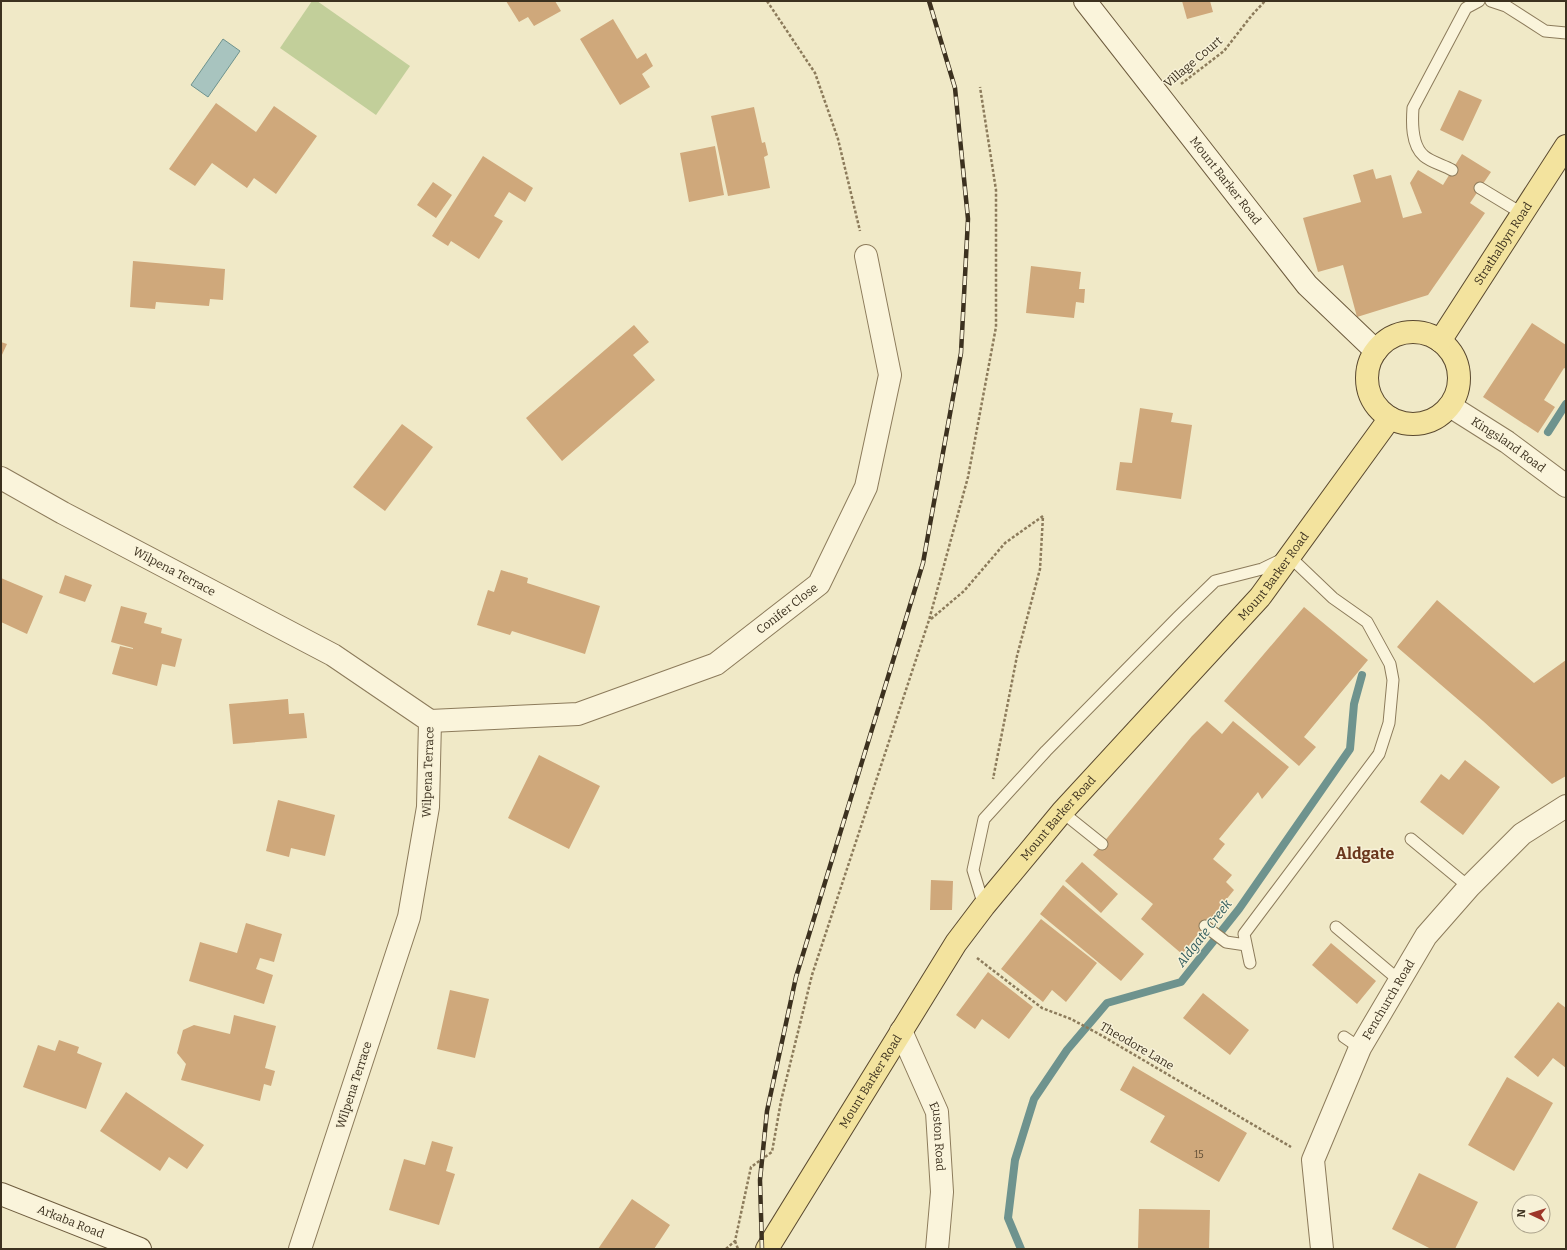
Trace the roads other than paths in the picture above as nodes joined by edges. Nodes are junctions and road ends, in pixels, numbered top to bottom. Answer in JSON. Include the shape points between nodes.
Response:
{"nodes":[{"id":1,"x":1085,"y":1,"type":"edge"},
{"id":2,"x":1479,"y":1,"type":"edge"},
{"id":3,"x":1491,"y":1,"type":"edge"},
{"id":4,"x":1566,"y":33,"type":"edge"},
{"id":5,"x":1566,"y":146,"type":"edge"},
{"id":6,"x":1452,"y":170,"type":"dead end"},
{"id":7,"x":1480,"y":188,"type":"dead end"},
{"id":8,"x":1523,"y":214,"type":"junction"},
{"id":9,"x":866,"y":256,"type":"road end"},
{"id":10,"x":1440,"y":340,"type":"junction"},
{"id":11,"x":1376,"y":351,"type":"junction"},
{"id":12,"x":1450,"y":406,"type":"junction"},
{"id":13,"x":1390,"y":418,"type":"junction"},
{"id":14,"x":1,"y":478,"type":"edge"},
{"id":15,"x":1566,"y":486,"type":"edge"},
{"id":16,"x":1289,"y":556,"type":"junction"},
{"id":17,"x":430,"y":720,"type":"junction"},
{"id":18,"x":1566,"y":806,"type":"edge"},
{"id":19,"x":1062,"y":812,"type":"junction"},
{"id":20,"x":1412,"y":839,"type":"dead end"},
{"id":21,"x":1102,"y":844,"type":"dead end"},
{"id":22,"x":1469,"y":887,"type":"junction"},
{"id":23,"x":984,"y":906,"type":"junction"},
{"id":24,"x":1205,"y":926,"type":"dead end"},
{"id":25,"x":1336,"y":927,"type":"dead end"},
{"id":26,"x":1246,"y":945,"type":"junction"},
{"id":27,"x":1250,"y":963,"type":"dead end"},
{"id":28,"x":1400,"y":981,"type":"junction"},
{"id":29,"x":901,"y":1031,"type":"junction"},
{"id":30,"x":1,"y":1194,"type":"edge"},
{"id":31,"x":140,"y":1249,"type":"edge"},
{"id":32,"x":300,"y":1249,"type":"edge"},
{"id":33,"x":767,"y":1249,"type":"edge"},
{"id":34,"x":937,"y":1249,"type":"edge"},
{"id":35,"x":1322,"y":1249,"type":"edge"}],
"edges":[{"from":1,"to":11,"type":"street","name":"Mount Barker Road","via":[[1307,285]]},
{"from":2,"to":6,"type":"lane","via":[[1466,8],[1413,108],[1414,140],[1423,155]]},
{"from":3,"to":4,"type":"lane","via":[[1506,6],[1545,31]]},
{"from":5,"to":8,"type":"main road","name":"Strathalbyn Road"},
{"from":7,"to":8,"type":"lane"},
{"from":8,"to":10,"type":"main road","name":"Strathalbyn Road"},
{"from":9,"to":17,"type":"street","name":"Conifer Close","via":[[890,375],[866,487],[819,584],[716,664],[578,714]]},
{"from":10,"to":11,"type":"main road","via":[[1427,334],[1399,334],[1386,341]]},
{"from":10,"to":12,"type":"main road","via":[[1456,361],[1459,372],[1457,390]]},
{"from":11,"to":13,"type":"main road","via":[[1369,365],[1367,380],[1370,395],[1378,408]]},
{"from":12,"to":13,"type":"main road","via":[[1441,415],[1421,423],[1411,424]]},
{"from":12,"to":15,"type":"street","name":"Kingsland Road","via":[[1506,442]]},
{"from":13,"to":16,"type":"main road","name":"Mount Barker Road"},
{"from":14,"to":17,"type":"street","name":"Wilpena Terrace","via":[[333,655]]},
{"from":16,"to":19,"type":"main road","name":"Mount Barker Road","via":[[1260,597]]},
{"from":16,"to":23,"type":"lane","via":[[1262,569],[1215,581],[1046,751],[984,819],[973,870]]},
{"from":16,"to":26,"type":"lane","via":[[1333,598],[1367,622],[1390,664],[1394,680],[1389,723],[1379,754],[1244,934]]},
{"from":17,"to":32,"type":"street","name":"Wilpena Terrace","via":[[428,807],[409,917]]},
{"from":18,"to":22,"type":"street","name":"Fenchurch Road","via":[[1522,834]]},
{"from":19,"to":21,"type":"lane"},
{"from":19,"to":23,"type":"main road","name":"Mount Barker Road"},
{"from":20,"to":22,"type":"lane"},
{"from":22,"to":28,"type":"street","name":"Fenchurch Road","via":[[1426,936]]},
{"from":23,"to":29,"type":"main road","name":"Mount Barker Road","via":[[956,943]]},
{"from":24,"to":26,"type":"lane","via":[[1226,942]]},
{"from":25,"to":28,"type":"lane"},
{"from":26,"to":27,"type":"lane"},
{"from":28,"to":35,"type":"street","name":"Fenchurch Road","via":[[1352,1043],[1314,1160]]},
{"from":29,"to":33,"type":"main road","name":"Mount Barker Road"},
{"from":29,"to":34,"type":"street","name":"Euston Road","via":[[937,1112],[942,1192]]},
{"from":30,"to":31,"type":"street","name":"Arkaba Road"}]}
